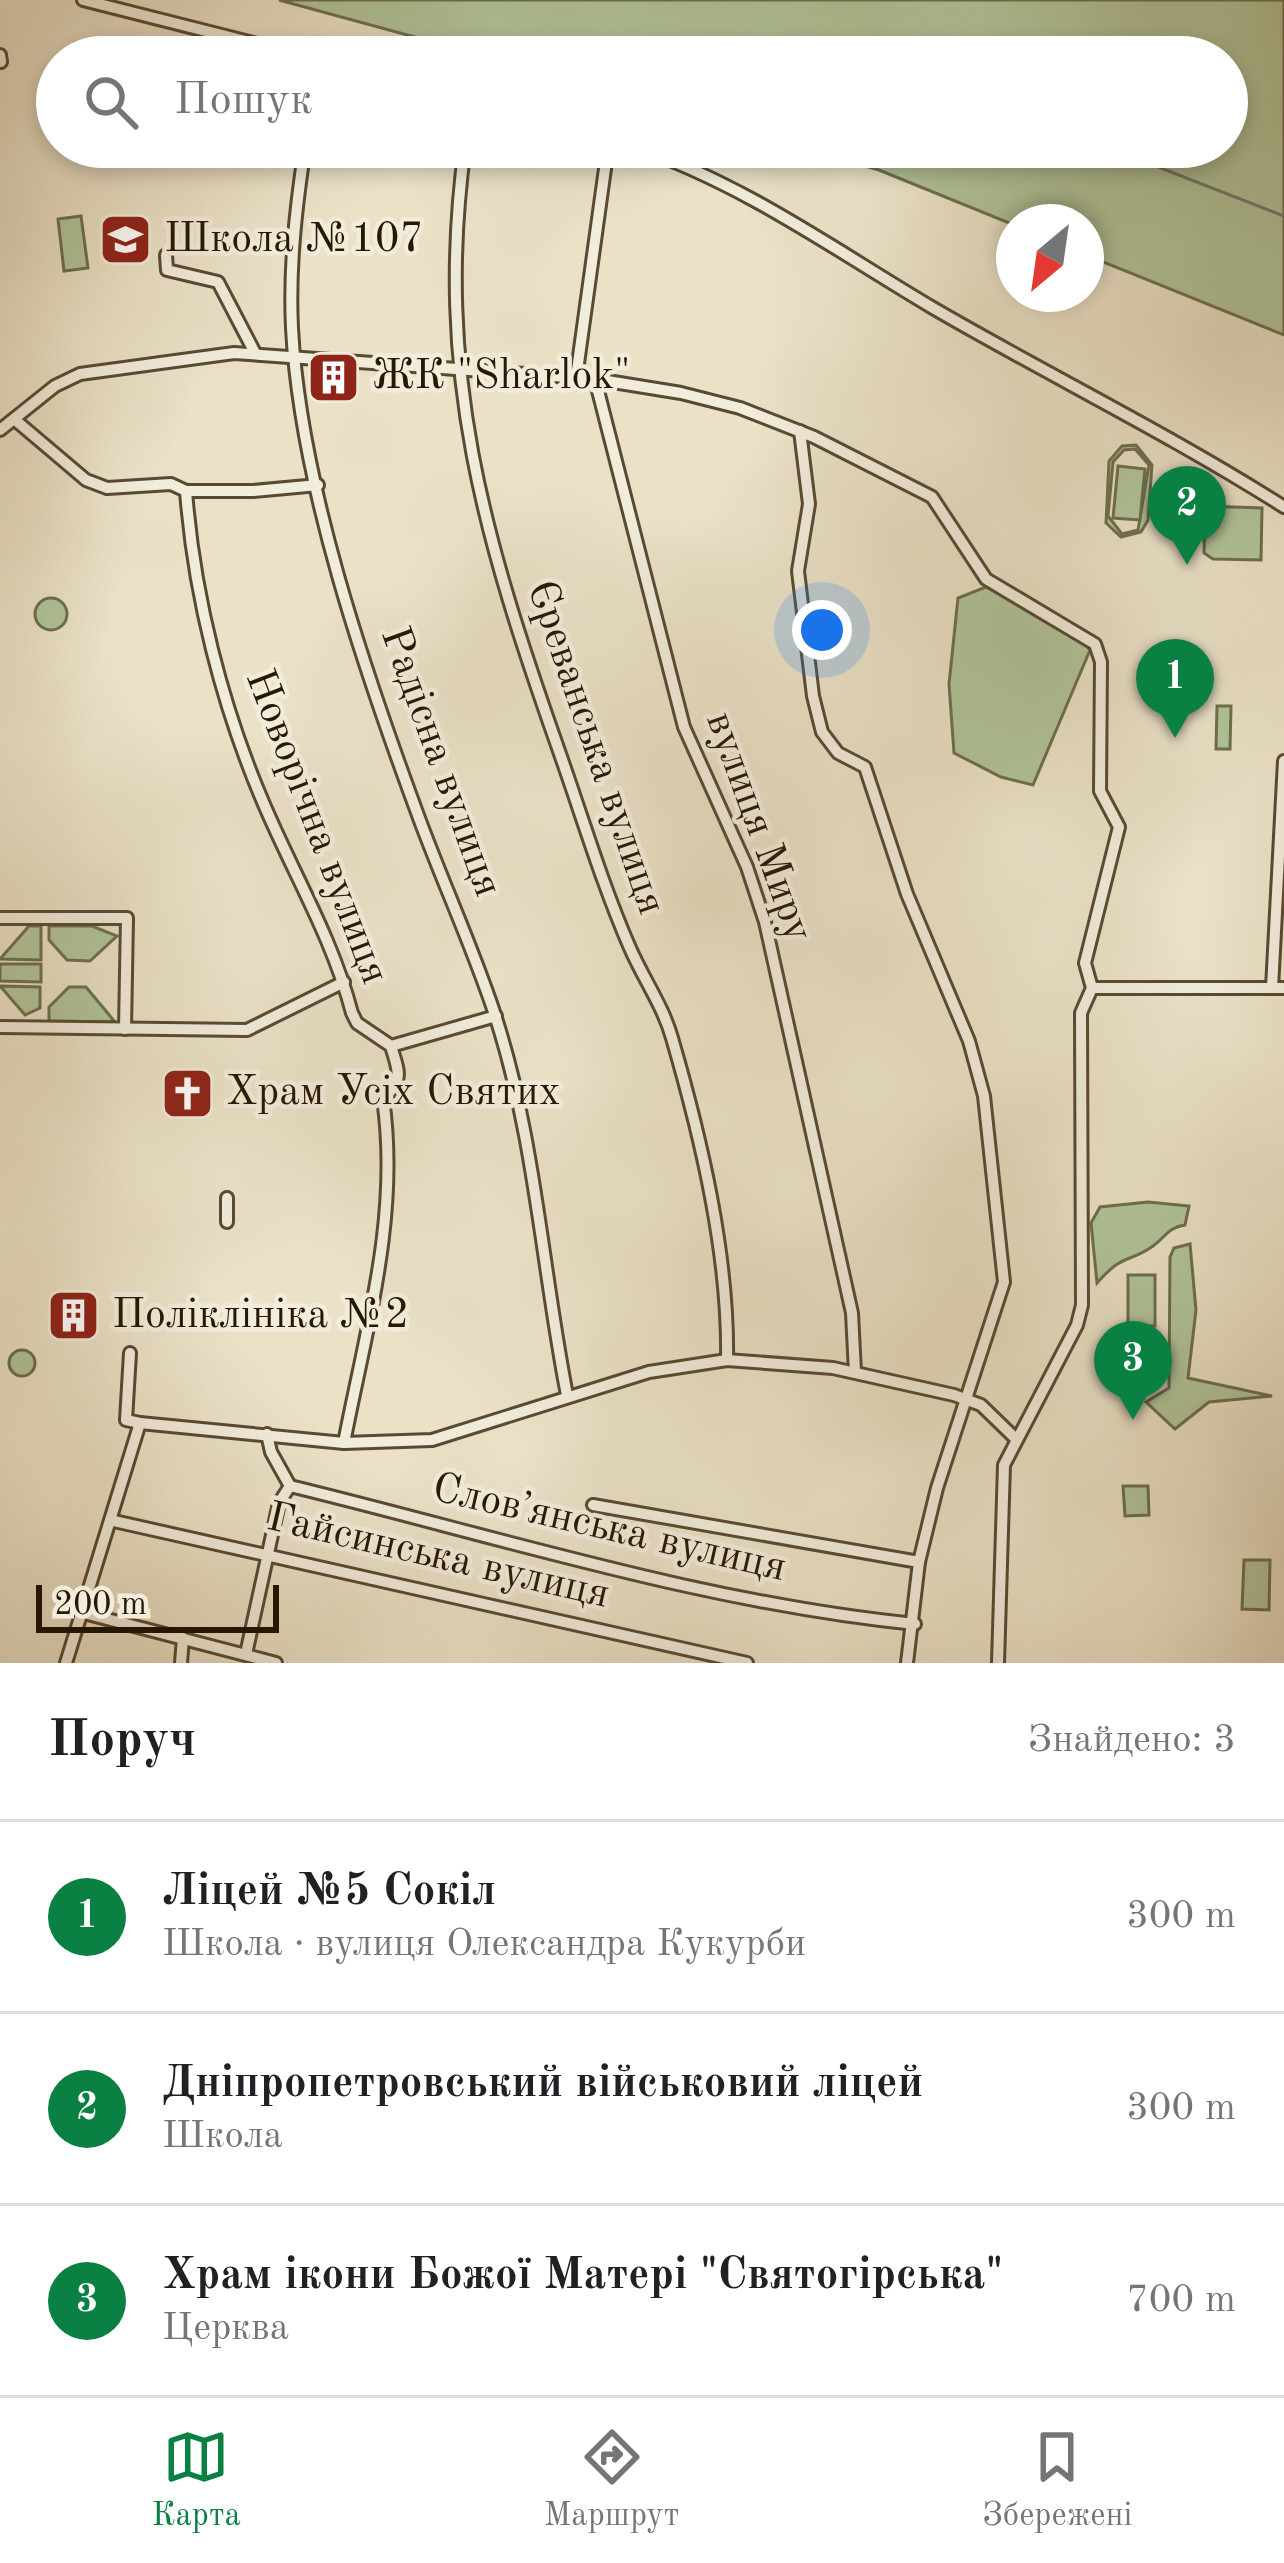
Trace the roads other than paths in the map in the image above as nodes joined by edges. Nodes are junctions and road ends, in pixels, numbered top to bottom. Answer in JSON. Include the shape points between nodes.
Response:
{"nodes":[{"id":1,"x":83,"y":0,"type":"edge"},
{"id":2,"x":226,"y":36,"type":"edge"},
{"id":3,"x":303,"y":168,"type":"edge"},
{"id":4,"x":463,"y":168,"type":"edge"},
{"id":5,"x":605,"y":168,"type":"edge"},
{"id":6,"x":688,"y":168,"type":"edge"},
{"id":7,"x":166,"y":255,"type":"dead end"},
{"id":8,"x":255,"y":353,"type":"junction"},
{"id":9,"x":296,"y":354,"type":"junction"},
{"id":10,"x":460,"y":372,"type":"junction"},
{"id":11,"x":576,"y":378,"type":"junction"},
{"id":12,"x":596,"y":379,"type":"junction"},
{"id":13,"x":14,"y":419,"type":"junction"},
{"id":14,"x":0,"y":430,"type":"edge"},
{"id":15,"x":800,"y":431,"type":"junction"},
{"id":16,"x":318,"y":485,"type":"junction"},
{"id":17,"x":186,"y":491,"type":"junction"},
{"id":18,"x":1284,"y":507,"type":"edge"},
{"id":19,"x":1284,"y":761,"type":"edge"},
{"id":20,"x":0,"y":918,"type":"edge"},
{"id":21,"x":344,"y":982,"type":"junction"},
{"id":22,"x":1092,"y":988,"type":"junction"},
{"id":23,"x":1278,"y":988,"type":"edge"},
{"id":24,"x":496,"y":1016,"type":"junction"},
{"id":25,"x":0,"y":1027,"type":"edge"},
{"id":26,"x":125,"y":1029,"type":"junction"},
{"id":27,"x":392,"y":1046,"type":"junction"},
{"id":28,"x":227,"y":1198,"type":"dead end"},
{"id":29,"x":226,"y":1222,"type":"dead end"},
{"id":30,"x":130,"y":1353,"type":"dead end"},
{"id":31,"x":727,"y":1360,"type":"junction"},
{"id":32,"x":855,"y":1372,"type":"junction"},
{"id":33,"x":567,"y":1395,"type":"junction"},
{"id":34,"x":970,"y":1400,"type":"junction"},
{"id":35,"x":140,"y":1423,"type":"junction"},
{"id":36,"x":267,"y":1434,"type":"junction"},
{"id":37,"x":1016,"y":1439,"type":"junction"},
{"id":38,"x":344,"y":1443,"type":"junction"},
{"id":39,"x":290,"y":1486,"type":"junction"},
{"id":40,"x":593,"y":1505,"type":"dead end"},
{"id":41,"x":114,"y":1521,"type":"junction"},
{"id":42,"x":268,"y":1552,"type":"junction"},
{"id":43,"x":919,"y":1562,"type":"junction"},
{"id":44,"x":84,"y":1613,"type":"junction"},
{"id":45,"x":915,"y":1624,"type":"junction"},
{"id":46,"x":183,"y":1638,"type":"junction"},
{"id":47,"x":246,"y":1654,"type":"junction"},
{"id":48,"x":66,"y":1663,"type":"edge"},
{"id":49,"x":181,"y":1663,"type":"edge"},
{"id":50,"x":276,"y":1663,"type":"edge"},
{"id":51,"x":747,"y":1663,"type":"edge"},
{"id":52,"x":907,"y":1663,"type":"edge"},
{"id":53,"x":998,"y":1663,"type":"edge"}],
"edges":[{"from":1,"to":2,"type":"street"},
{"from":3,"to":9,"type":"street","name":"Радісна вулиця","via":[[292,267]]},
{"from":4,"to":10,"type":"street","name":"Єреванська вулиця","via":[[452,304]]},
{"from":5,"to":11,"type":"street"},
{"from":6,"to":18,"type":"street","via":[[740,189]]},
{"from":7,"to":8,"type":"street","via":[[167,270],[218,282]]},
{"from":8,"to":9,"type":"street"},
{"from":8,"to":13,"type":"street","via":[[80,374]]},
{"from":9,"to":10,"type":"street"},
{"from":9,"to":16,"type":"street","name":"Радісна вулиця"},
{"from":10,"to":11,"type":"street"},
{"from":10,"to":31,"type":"street","name":"Єреванська вулиця","via":[[490,544],[615,909],[672,1036],[721,1258]]},
{"from":11,"to":12,"type":"street"},
{"from":12,"to":15,"type":"street","via":[[740,408]]},
{"from":12,"to":32,"type":"street","name":"вулиця Миру","via":[[684,727],[765,922],[852,1313]]},
{"from":13,"to":14,"type":"street"},
{"from":13,"to":17,"type":"street","via":[[86,480]]},
{"from":15,"to":22,"type":"street","via":[[932,496],[986,579],[1085,634],[1098,650],[1100,791],[1119,827],[1085,963]]},
{"from":15,"to":34,"type":"street","via":[[809,504],[798,571],[818,721],[838,753],[865,766],[907,894],[954,994],[984,1096],[1004,1282]]},
{"from":16,"to":17,"type":"street"},
{"from":16,"to":24,"type":"street","name":"Радісна вулиця","via":[[419,819]]},
{"from":17,"to":21,"type":"street","name":"Новорічна вулиця","via":[[230,711]]},
{"from":19,"to":23,"type":"street"},
{"from":20,"to":26,"type":"street","via":[[127,917]]},
{"from":21,"to":26,"type":"street","via":[[248,1030]]},
{"from":21,"to":27,"type":"street","name":"Новорічна вулиця","via":[[357,1024]]},
{"from":22,"to":23,"type":"street"},
{"from":22,"to":37,"type":"street","via":[[1081,1012],[1080,1316]]},
{"from":24,"to":27,"type":"street"},
{"from":24,"to":33,"type":"street","name":"Радісна вулиця","via":[[536,1190]]},
{"from":25,"to":26,"type":"street"},
{"from":27,"to":38,"type":"street","via":[[401,1081],[383,1099],[387,1221]]},
{"from":28,"to":29,"type":"street"},
{"from":30,"to":35,"type":"street","via":[[126,1420]]},
{"from":31,"to":32,"type":"street"},
{"from":31,"to":33,"type":"street","via":[[693,1361]]},
{"from":32,"to":34,"type":"street"},
{"from":33,"to":38,"type":"street","via":[[432,1440]]},
{"from":34,"to":37,"type":"street"},
{"from":34,"to":43,"type":"street"},
{"from":35,"to":36,"type":"street"},
{"from":35,"to":41,"type":"street"},
{"from":36,"to":38,"type":"street"},
{"from":36,"to":39,"type":"street"},
{"from":37,"to":53,"type":"street","via":[[1002,1482]]},
{"from":39,"to":42,"type":"street"},
{"from":39,"to":45,"type":"street","name":"Словʼянська вулиця","via":[[730,1594]]},
{"from":40,"to":43,"type":"street"},
{"from":41,"to":42,"type":"street","name":"Гайсинська вулиця"},
{"from":41,"to":44,"type":"street"},
{"from":42,"to":47,"type":"street"},
{"from":42,"to":51,"type":"street","name":"Гайсинська вулиця"},
{"from":43,"to":45,"type":"street"},
{"from":44,"to":46,"type":"street"},
{"from":44,"to":48,"type":"street"},
{"from":45,"to":52,"type":"street"},
{"from":46,"to":47,"type":"street"},
{"from":46,"to":49,"type":"street"},
{"from":47,"to":50,"type":"street"}]}
